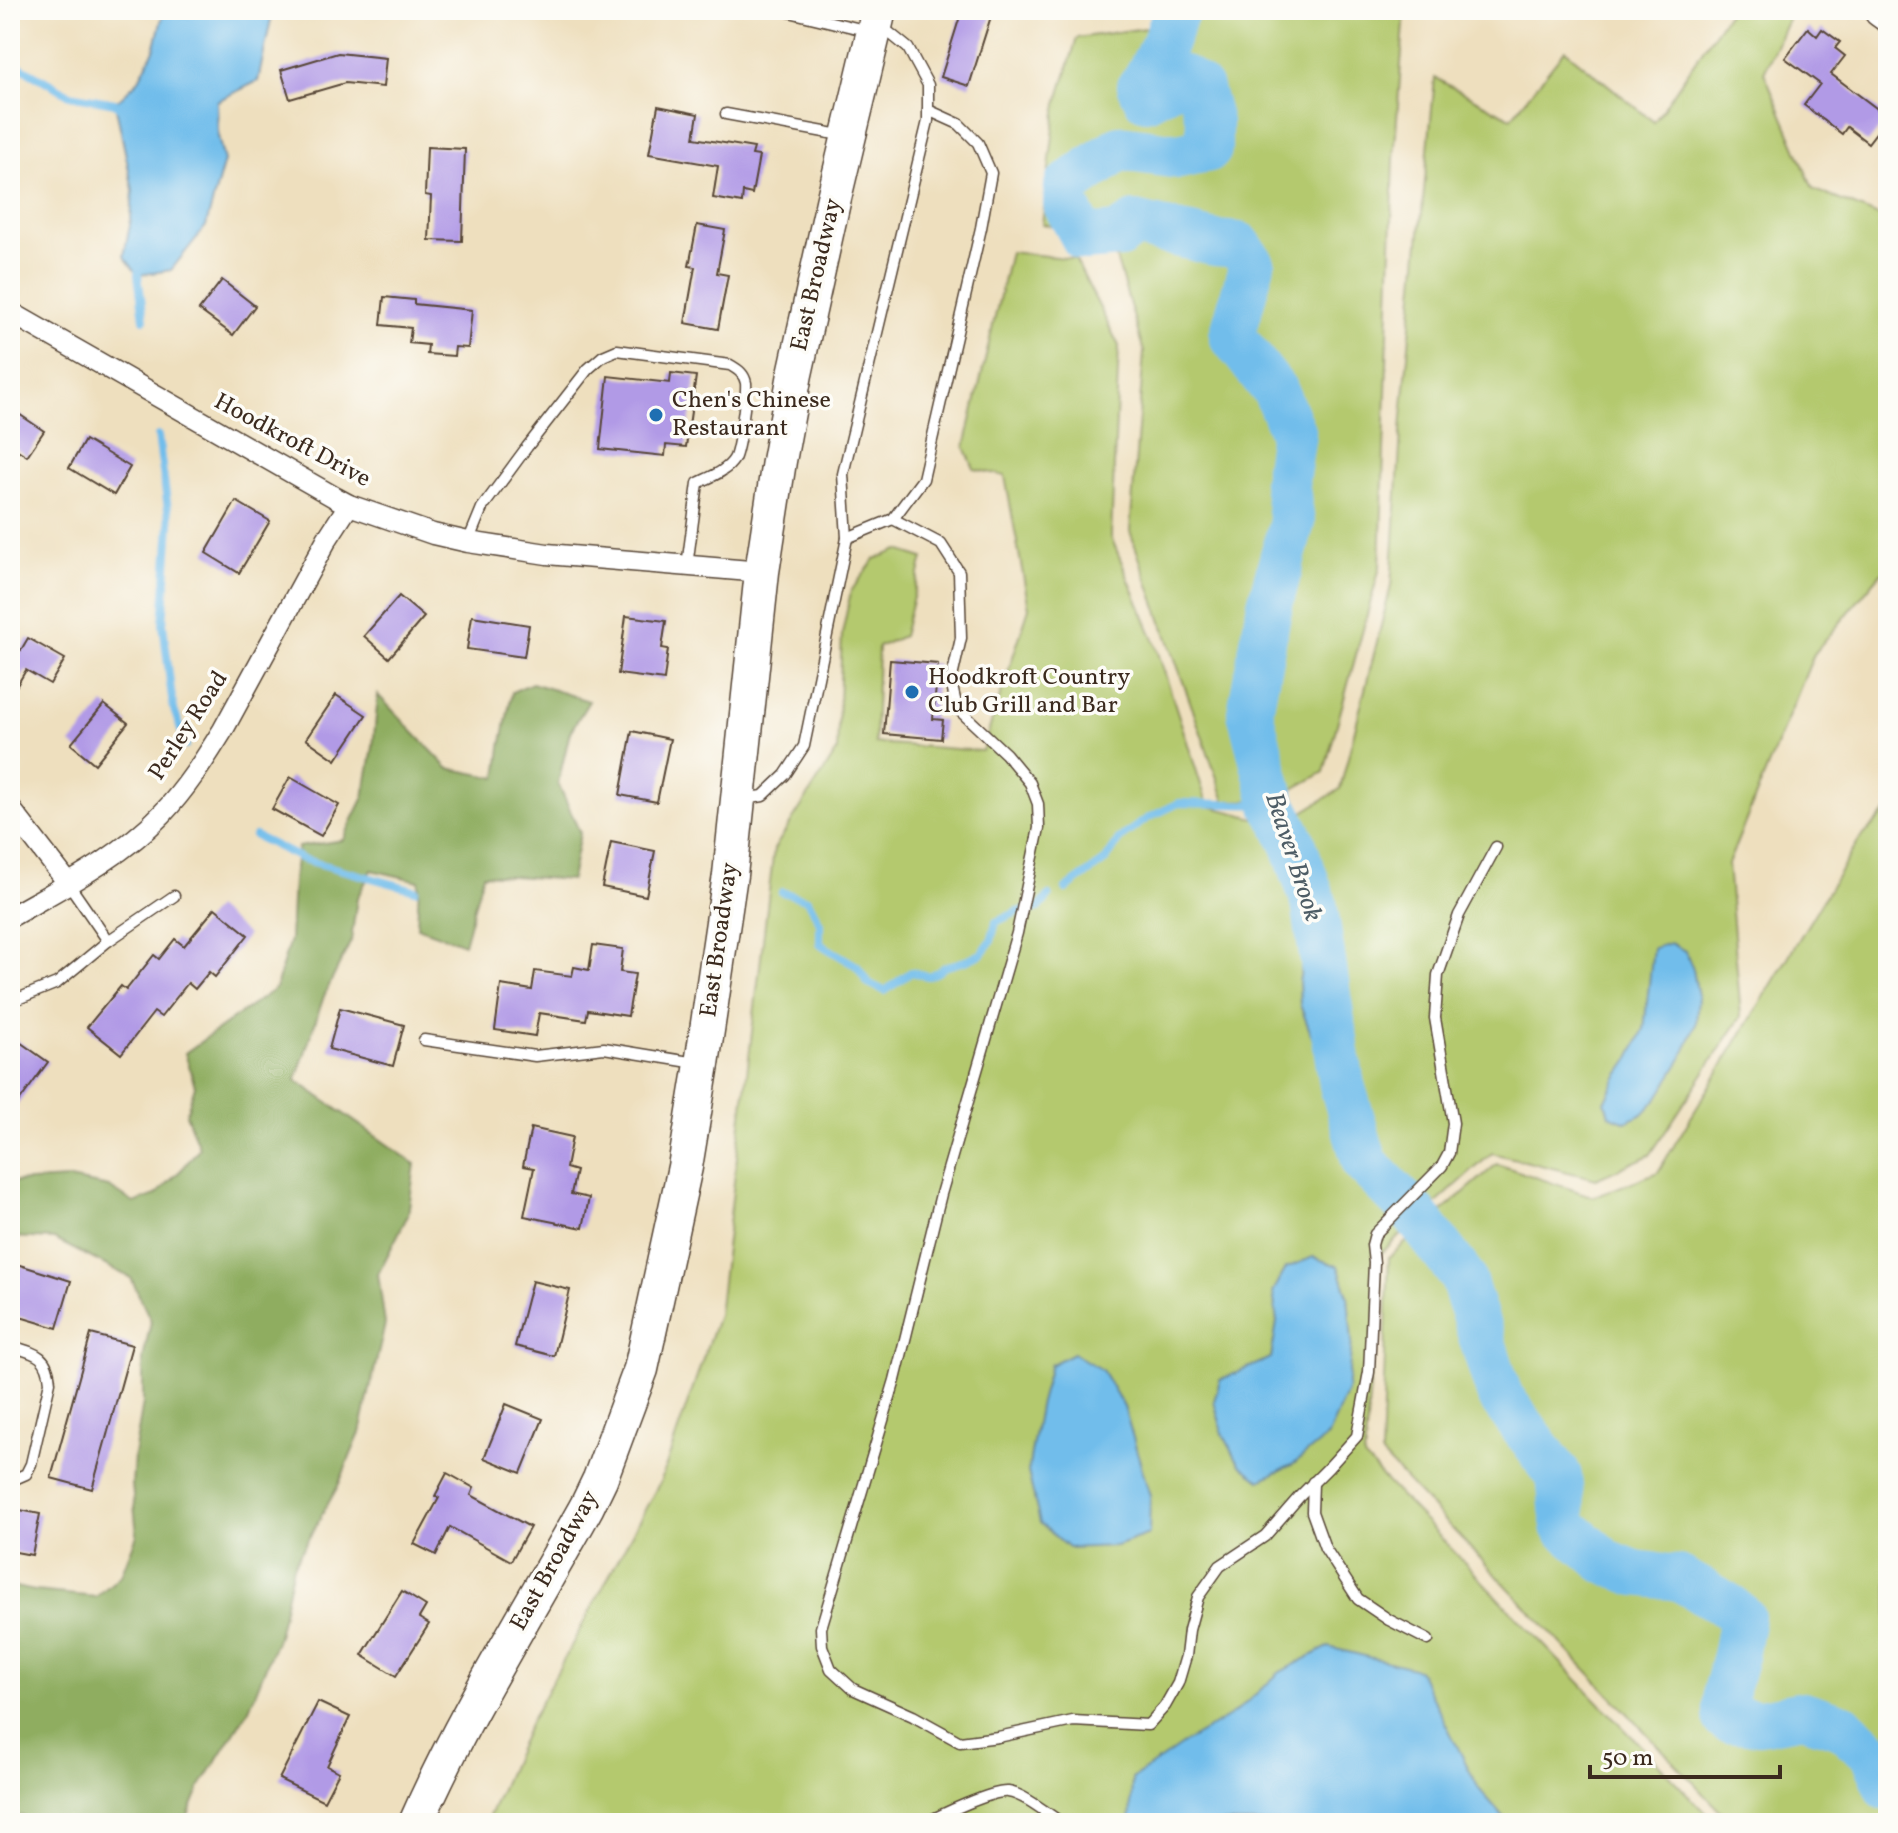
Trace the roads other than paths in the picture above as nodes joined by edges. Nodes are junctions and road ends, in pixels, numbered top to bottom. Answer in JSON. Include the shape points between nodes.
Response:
{"nodes":[{"id":1,"x":781,"y":10,"type":"edge"},
{"id":2,"x":1881,"y":10,"type":"edge"},
{"id":3,"x":1888,"y":15,"type":"edge"},
{"id":4,"x":876,"y":22,"type":"edge"},
{"id":5,"x":928,"y":110,"type":"junction"},
{"id":6,"x":726,"y":114,"type":"dead end"},
{"id":7,"x":849,"y":137,"type":"junction"},
{"id":8,"x":10,"y":312,"type":"edge"},
{"id":9,"x":349,"y":505,"type":"junction"},
{"id":10,"x":893,"y":519,"type":"junction"},
{"id":11,"x":847,"y":538,"type":"junction"},
{"id":12,"x":468,"y":542,"type":"junction"},
{"id":13,"x":687,"y":566,"type":"junction"},
{"id":14,"x":762,"y":572,"type":"junction"},
{"id":15,"x":738,"y":800,"type":"junction"},
{"id":16,"x":10,"y":808,"type":"edge"},
{"id":17,"x":1496,"y":847,"type":"dead end"},
{"id":18,"x":68,"y":883,"type":"junction"},
{"id":19,"x":174,"y":896,"type":"dead end"},
{"id":20,"x":10,"y":917,"type":"edge"},
{"id":21,"x":108,"y":941,"type":"junction"},
{"id":22,"x":10,"y":1002,"type":"edge"},
{"id":23,"x":424,"y":1040,"type":"dead end"},
{"id":24,"x":702,"y":1064,"type":"junction"},
{"id":25,"x":10,"y":1346,"type":"edge"},
{"id":26,"x":10,"y":1481,"type":"edge"},
{"id":27,"x":1313,"y":1482,"type":"junction"},
{"id":28,"x":1428,"y":1640,"type":"dead end"},
{"id":29,"x":416,"y":1823,"type":"edge"},
{"id":30,"x":926,"y":1823,"type":"edge"},
{"id":31,"x":1062,"y":1823,"type":"edge"}],
"edges":[{"from":1,"to":4,"type":"lane"},
{"from":2,"to":3,"type":"main road"},
{"from":4,"to":5,"type":"lane","via":[[908,48],[928,85]]},
{"from":4,"to":7,"type":"main road","name":"East Broadway"},
{"from":5,"to":10,"type":"lane","via":[[959,124],[978,143],[991,173],[923,479]]},
{"from":5,"to":11,"type":"lane","via":[[843,474]]},
{"from":6,"to":7,"type":"lane"},
{"from":7,"to":14,"type":"main road","name":"East Broadway","via":[[795,374]]},
{"from":8,"to":9,"type":"street","name":"Hoodkroft Drive"},
{"from":9,"to":12,"type":"street","name":"Hoodkroft Drive"},
{"from":9,"to":18,"type":"street","name":"Perley Road","via":[[223,730],[182,790],[138,836]]},
{"from":10,"to":11,"type":"lane"},
{"from":10,"to":27,"type":"lane","via":[[941,544],[959,572],[961,638],[951,682],[957,708],[1030,783],[1039,828],[1017,933],[821,1628],[831,1669],[853,1689],[960,1742],[1073,1721],[1148,1725],[1178,1683],[1198,1597],[1220,1566],[1265,1536]]},
{"from":11,"to":15,"type":"lane","via":[[804,746],[763,796]]},
{"from":12,"to":13,"type":"street","name":"Hoodkroft Drive"},
{"from":12,"to":13,"type":"lane","via":[[482,508],[520,455],[588,369],[617,350],[730,365],[741,371],[746,383],[735,458],[698,483]]},
{"from":13,"to":14,"type":"street","name":"Hoodkroft Drive"},
{"from":14,"to":15,"type":"main road","name":"East Broadway"},
{"from":15,"to":24,"type":"main road","name":"East Broadway"},
{"from":16,"to":18,"type":"street"},
{"from":17,"to":27,"type":"lane","via":[[1459,915],[1438,975],[1435,1018],[1453,1123],[1449,1153],[1375,1234],[1369,1372],[1357,1436]]},
{"from":18,"to":20,"type":"street","name":"Perley Road"},
{"from":18,"to":21,"type":"lane"},
{"from":19,"to":21,"type":"lane"},
{"from":21,"to":22,"type":"lane","via":[[57,983]]},
{"from":23,"to":24,"type":"lane","via":[[535,1056],[604,1048]]},
{"from":24,"to":29,"type":"main road","name":"East Broadway","via":[[641,1369],[605,1466],[483,1686]]},
{"from":25,"to":26,"type":"lane","via":[[38,1354],[50,1382],[31,1464],[26,1474]]},
{"from":27,"to":28,"type":"lane","via":[[1312,1512],[1325,1548],[1358,1599]]},
{"from":30,"to":31,"type":"lane","via":[[1007,1791]]}]}
